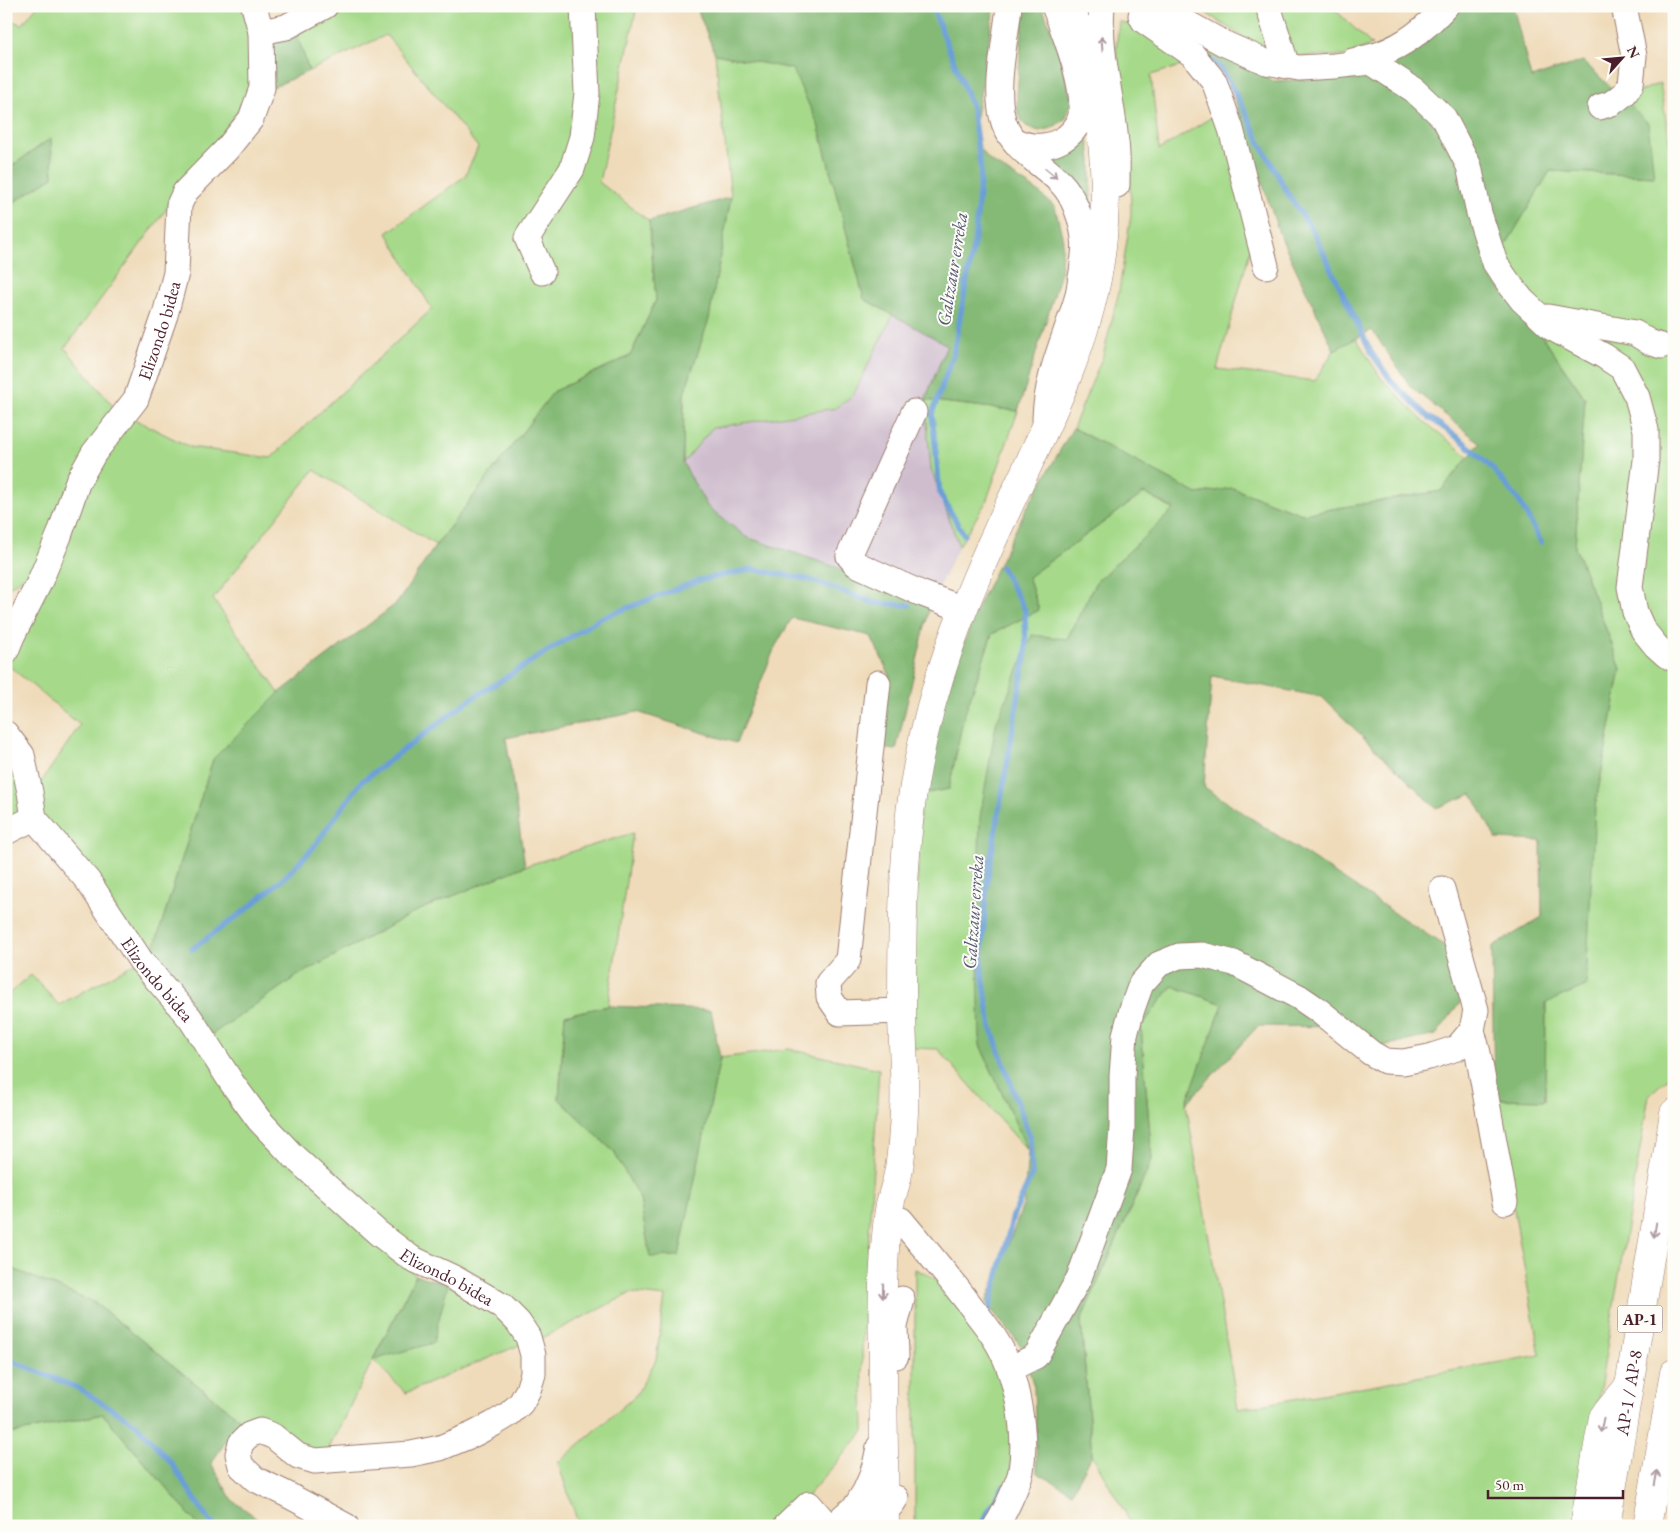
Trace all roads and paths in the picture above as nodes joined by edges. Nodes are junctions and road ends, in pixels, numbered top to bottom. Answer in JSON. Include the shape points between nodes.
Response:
{"nodes":[{"id":1,"x":254,"y":6,"type":"edge"},
{"id":2,"x":325,"y":6,"type":"edge"},
{"id":3,"x":583,"y":6,"type":"edge"},
{"id":4,"x":1008,"y":6,"type":"edge"},
{"id":5,"x":1054,"y":6,"type":"edge"},
{"id":6,"x":1070,"y":6,"type":"edge"},
{"id":7,"x":1143,"y":6,"type":"edge"},
{"id":8,"x":1156,"y":6,"type":"edge"},
{"id":9,"x":1268,"y":6,"type":"edge"},
{"id":10,"x":1446,"y":6,"type":"edge"},
{"id":11,"x":1624,"y":6,"type":"edge"},
{"id":12,"x":1106,"y":10,"type":"edge"},
{"id":13,"x":261,"y":32,"type":"junction"},
{"id":14,"x":1287,"y":66,"type":"junction"},
{"id":15,"x":1334,"y":66,"type":"junction"},
{"id":16,"x":1600,"y":107,"type":"dead end"},
{"id":17,"x":1015,"y":141,"type":"junction"},
{"id":18,"x":1266,"y":266,"type":"dead end"},
{"id":19,"x":542,"y":272,"type":"dead end"},
{"id":20,"x":1089,"y":314,"type":"junction"},
{"id":21,"x":1536,"y":314,"type":"junction"},
{"id":22,"x":1661,"y":346,"type":"dead end"},
{"id":23,"x":914,"y":412,"type":"dead end"},
{"id":24,"x":1045,"y":429,"type":"junction"},
{"id":25,"x":963,"y":609,"type":"junction"},
{"id":26,"x":6,"y":651,"type":"edge"},
{"id":27,"x":1674,"y":659,"type":"edge"},
{"id":28,"x":878,"y":683,"type":"dead end"},
{"id":29,"x":6,"y":734,"type":"edge"},
{"id":30,"x":34,"y":818,"type":"junction"},
{"id":31,"x":6,"y":832,"type":"edge"},
{"id":32,"x":1442,"y":889,"type":"dead end"},
{"id":33,"x":902,"y":1011,"type":"junction"},
{"id":34,"x":1472,"y":1030,"type":"junction"},
{"id":35,"x":1674,"y":1112,"type":"edge"},
{"id":36,"x":898,"y":1174,"type":"junction"},
{"id":37,"x":1505,"y":1202,"type":"dead end"},
{"id":38,"x":901,"y":1220,"type":"junction"},
{"id":39,"x":1010,"y":1369,"type":"junction"},
{"id":40,"x":1674,"y":1373,"type":"edge"},
{"id":41,"x":1629,"y":1386,"type":"junction"},
{"id":42,"x":884,"y":1424,"type":"junction"},
{"id":43,"x":856,"y":1515,"type":"edge"},
{"id":44,"x":893,"y":1517,"type":"edge"},
{"id":45,"x":346,"y":1526,"type":"edge"},
{"id":46,"x":786,"y":1526,"type":"edge"},
{"id":47,"x":828,"y":1526,"type":"edge"},
{"id":48,"x":836,"y":1526,"type":"edge"},
{"id":49,"x":996,"y":1526,"type":"edge"},
{"id":50,"x":1584,"y":1526,"type":"edge"},
{"id":51,"x":1606,"y":1526,"type":"edge"},
{"id":52,"x":1647,"y":1526,"type":"edge"}],
"edges":[{"from":1,"to":13,"type":"street","name":"Elizondo bidea"},
{"from":2,"to":13,"type":"street","via":[[286,27]]},
{"from":3,"to":19,"type":"street","via":[[587,94],[582,138],[572,169],[527,238]]},
{"from":4,"to":17,"type":"street","via":[[1000,109],[1007,131]]},
{"from":5,"to":17,"type":"street","via":[[1079,84],[1081,116],[1070,134],[1054,144],[1035,146]]},
{"from":6,"to":20,"type":"main road","via":[[1088,65],[1103,165],[1103,232]]},
{"from":7,"to":18,"type":"street","via":[[1141,16],[1144,21],[1193,55],[1214,81]]},
{"from":8,"to":14,"type":"street","via":[[1223,43],[1266,62]]},
{"from":9,"to":14,"type":"street"},
{"from":10,"to":15,"type":"street","via":[[1405,42],[1380,54]]},
{"from":11,"to":16,"type":"street","via":[[1634,56],[1631,84],[1612,103]]},
{"from":20,"to":12,"type":"street","one_way":true,"via":[[1098,303],[1106,281],[1116,222],[1116,142],[1103,62]]},
{"from":13,"to":26,"type":"street","name":"Elizondo bidea","via":[[262,88],[251,119],[185,192],[179,205],[176,273],[136,399],[94,452],[78,481],[59,536]]},
{"from":14,"to":15,"type":"street"},
{"from":15,"to":21,"type":"street","via":[[1371,62],[1414,90],[1444,118],[1469,166],[1479,213],[1495,263]]},
{"from":17,"to":24,"type":"street","one_way":true,"via":[[1026,155],[1063,184],[1077,211],[1085,240],[1077,300],[1049,384]]},
{"from":20,"to":24,"type":"main road"},
{"from":21,"to":22,"type":"street","via":[[1635,333]]},
{"from":21,"to":27,"type":"street","via":[[1552,328],[1622,368],[1637,396],[1646,430],[1646,460],[1630,588],[1643,630],[1656,646]]},
{"from":23,"to":25,"type":"street","via":[[849,556],[856,564]]},
{"from":24,"to":25,"type":"main road"},
{"from":25,"to":33,"type":"main road","via":[[934,695],[910,813],[904,888]]},
{"from":28,"to":33,"type":"street","via":[[848,960],[828,983],[829,997],[840,1013]]},
{"from":29,"to":30,"type":"street","via":[[22,755]]},
{"from":30,"to":31,"type":"street"},
{"from":30,"to":45,"type":"street","name":"Elizondo bidea","via":[[88,881],[141,961],[190,1018],[259,1120],[292,1155],[378,1233],[411,1258],[502,1306],[528,1337],[533,1355],[533,1374],[520,1403],[494,1424],[440,1448],[411,1454],[315,1461],[298,1456],[260,1431],[241,1443],[238,1454],[241,1466],[255,1479]]},
{"from":32,"to":34,"type":"street","via":[[1476,1010]]},
{"from":33,"to":36,"type":"main road","via":[[904,1110]]},
{"from":34,"to":37,"type":"street"},
{"from":34,"to":39,"type":"street","via":[[1456,1048],[1403,1062],[1385,1061],[1299,997],[1234,963],[1202,955],[1178,956],[1159,964],[1142,984],[1125,1035],[1119,1169],[1107,1204],[1079,1278],[1036,1356]]},
{"from":35,"to":41,"type":"main road","name":"AP-1 / AP-8","number":"AP-1","one_way":true},
{"from":36,"to":38,"type":"main road"},
{"from":36,"to":42,"type":"main road","one_way":true,"via":[[890,1206],[883,1272]]},
{"from":38,"to":39,"type":"street","via":[[998,1342]]},
{"from":38,"to":44,"type":"main road","via":[[902,1299]]},
{"from":39,"to":49,"type":"street","via":[[1022,1432],[1020,1472]]},
{"from":52,"to":40,"type":"main road","one_way":true},
{"from":41,"to":50,"type":"main road","one_way":true,"via":[[1603,1417]]},
{"from":41,"to":51,"type":"main road","name":"AP-1 / AP-8","number":"AP-1"},
{"from":42,"to":43,"type":"street","via":[[878,1454]]},
{"from":42,"to":44,"type":"main road"},
{"from":43,"to":44,"type":"street"},
{"from":43,"to":48,"type":"street","via":[[840,1518]]},
{"from":46,"to":47,"type":"street","via":[[809,1504]]}]}
